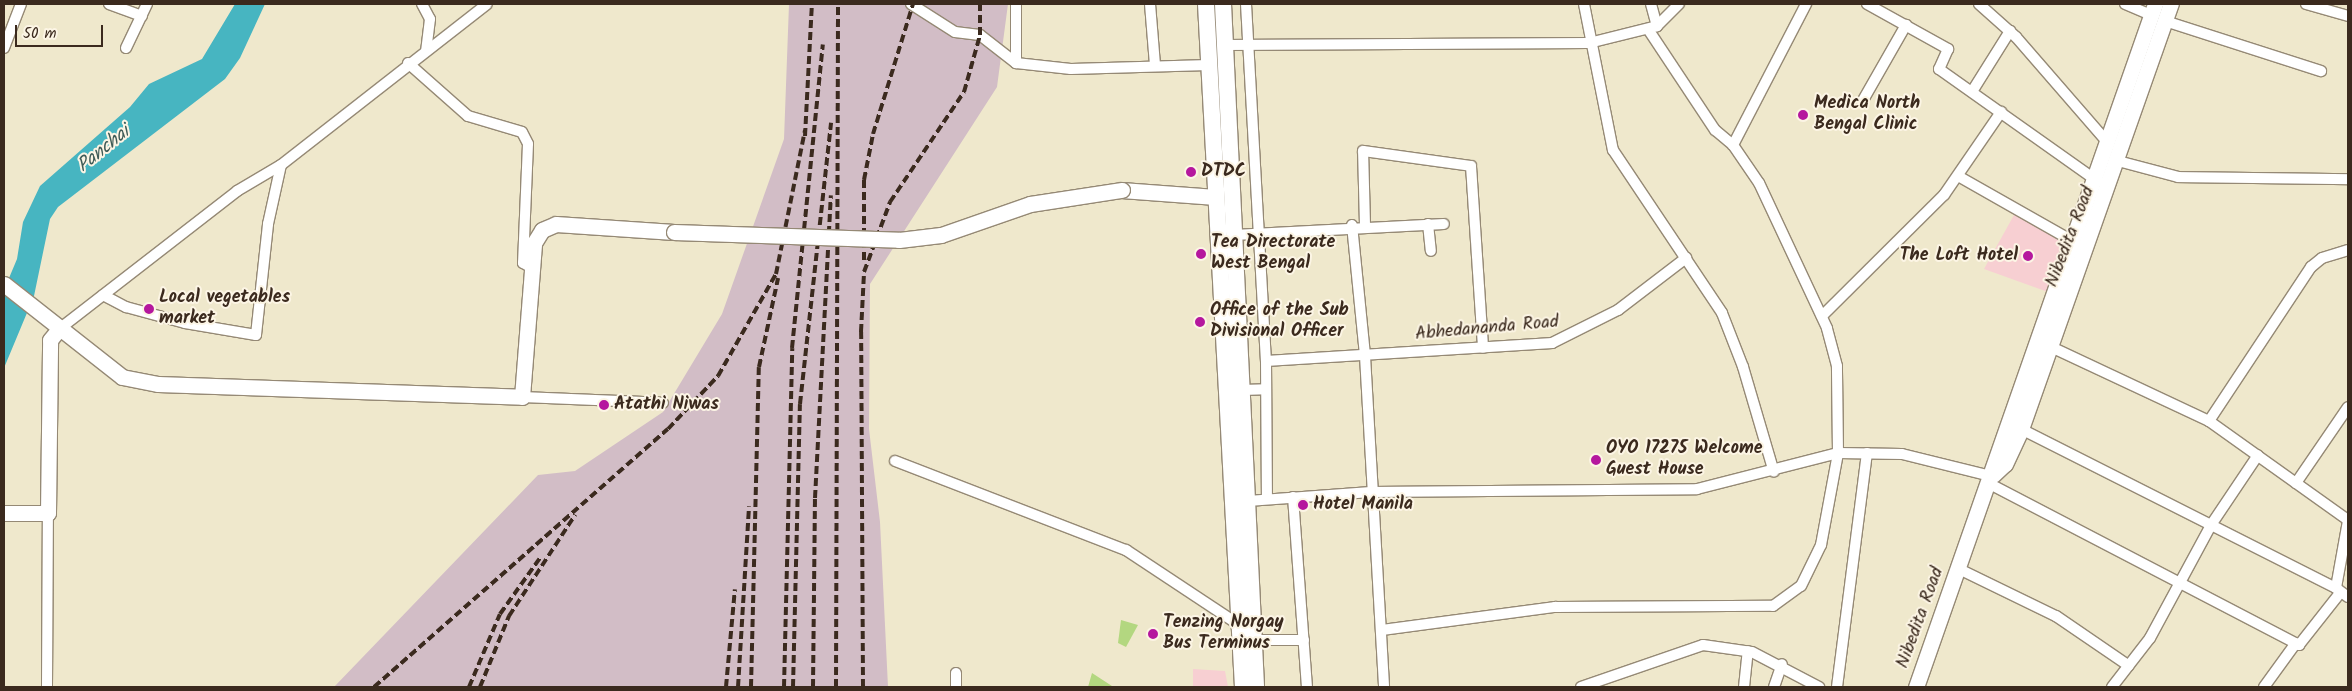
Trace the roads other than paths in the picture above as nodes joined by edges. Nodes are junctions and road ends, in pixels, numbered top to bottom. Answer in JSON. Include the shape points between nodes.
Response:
{"nodes":[{"id":1,"x":21,"y":4,"type":"edge"},
{"id":2,"x":110,"y":4,"type":"edge"},
{"id":3,"x":147,"y":4,"type":"edge"},
{"id":4,"x":422,"y":4,"type":"edge"},
{"id":5,"x":487,"y":4,"type":"edge"},
{"id":6,"x":911,"y":4,"type":"edge"},
{"id":7,"x":1016,"y":4,"type":"edge"},
{"id":8,"x":1150,"y":4,"type":"edge"},
{"id":9,"x":1206,"y":4,"type":"edge"},
{"id":10,"x":1223,"y":4,"type":"edge"},
{"id":11,"x":1246,"y":4,"type":"edge"},
{"id":12,"x":1584,"y":4,"type":"edge"},
{"id":13,"x":1651,"y":4,"type":"edge"},
{"id":14,"x":1679,"y":4,"type":"edge"},
{"id":15,"x":1806,"y":4,"type":"edge"},
{"id":16,"x":1867,"y":4,"type":"edge"},
{"id":17,"x":1979,"y":4,"type":"edge"},
{"id":18,"x":2125,"y":4,"type":"edge"},
{"id":19,"x":2171,"y":4,"type":"edge"},
{"id":20,"x":2306,"y":4,"type":"edge"},
{"id":21,"x":2157,"y":13,"type":"edge"},
{"id":22,"x":142,"y":16,"type":"junction"},
{"id":23,"x":2348,"y":16,"type":"edge"},
{"id":24,"x":1906,"y":26,"type":"junction"},
{"id":25,"x":1653,"y":28,"type":"junction"},
{"id":26,"x":2010,"y":32,"type":"junction"},
{"id":27,"x":1248,"y":43,"type":"junction"},
{"id":28,"x":1589,"y":43,"type":"junction"},
{"id":29,"x":1225,"y":45,"type":"junction"},
{"id":30,"x":1208,"y":46,"type":"junction"},
{"id":31,"x":4,"y":48,"type":"edge"},
{"id":32,"x":126,"y":48,"type":"dead end"},
{"id":33,"x":426,"y":50,"type":"junction"},
{"id":34,"x":408,"y":63,"type":"junction"},
{"id":35,"x":1016,"y":63,"type":"junction"},
{"id":36,"x":1155,"y":65,"type":"junction"},
{"id":37,"x":1209,"y":65,"type":"junction"},
{"id":38,"x":2321,"y":71,"type":"dead end"},
{"id":39,"x":1973,"y":90,"type":"junction"},
{"id":40,"x":1862,"y":102,"type":"dead end"},
{"id":41,"x":2001,"y":112,"type":"junction"},
{"id":42,"x":2109,"y":144,"type":"junction"},
{"id":43,"x":1733,"y":145,"type":"junction"},
{"id":44,"x":2118,"y":161,"type":"junction"},
{"id":45,"x":281,"y":165,"type":"junction"},
{"id":46,"x":1958,"y":176,"type":"junction"},
{"id":47,"x":2348,"y":180,"type":"edge"},
{"id":48,"x":2097,"y":181,"type":"junction"},
{"id":49,"x":1215,"y":197,"type":"junction"},
{"id":50,"x":1428,"y":224,"type":"junction"},
{"id":51,"x":1444,"y":224,"type":"dead end"},
{"id":52,"x":1352,"y":225,"type":"junction"},
{"id":53,"x":1365,"y":225,"type":"junction"},
{"id":54,"x":1259,"y":233,"type":"junction"},
{"id":55,"x":1234,"y":235,"type":"junction"},
{"id":56,"x":2074,"y":242,"type":"junction"},
{"id":57,"x":2348,"y":250,"type":"edge"},
{"id":58,"x":1431,"y":251,"type":"dead end"},
{"id":59,"x":1686,"y":258,"type":"junction"},
{"id":60,"x":532,"y":268,"type":"junction"},
{"id":61,"x":9,"y":289,"type":"edge"},
{"id":62,"x":103,"y":295,"type":"junction"},
{"id":63,"x":1822,"y":316,"type":"junction"},
{"id":64,"x":58,"y":330,"type":"junction"},
{"id":65,"x":2050,"y":346,"type":"junction"},
{"id":66,"x":1483,"y":348,"type":"junction"},
{"id":67,"x":1365,"y":356,"type":"junction"},
{"id":68,"x":1266,"y":361,"type":"junction"},
{"id":69,"x":1242,"y":390,"type":"junction"},
{"id":70,"x":1266,"y":390,"type":"junction"},
{"id":71,"x":522,"y":398,"type":"junction"},
{"id":72,"x":663,"y":403,"type":"dead end"},
{"id":73,"x":2348,"y":407,"type":"edge"},
{"id":74,"x":2209,"y":421,"type":"junction"},
{"id":75,"x":2022,"y":429,"type":"junction"},
{"id":76,"x":1838,"y":453,"type":"junction"},
{"id":77,"x":1867,"y":453,"type":"junction"},
{"id":78,"x":2258,"y":455,"type":"junction"},
{"id":79,"x":895,"y":461,"type":"dead end"},
{"id":80,"x":1774,"y":472,"type":"junction"},
{"id":81,"x":1990,"y":480,"type":"junction"},
{"id":82,"x":2296,"y":482,"type":"junction"},
{"id":83,"x":1371,"y":492,"type":"junction"},
{"id":84,"x":1293,"y":497,"type":"junction"},
{"id":85,"x":1267,"y":499,"type":"junction"},
{"id":86,"x":1243,"y":504,"type":"junction"},
{"id":87,"x":4,"y":513,"type":"edge"},
{"id":88,"x":48,"y":513,"type":"junction"},
{"id":89,"x":2348,"y":520,"type":"edge"},
{"id":90,"x":2211,"y":524,"type":"junction"},
{"id":91,"x":1959,"y":569,"type":"junction"},
{"id":92,"x":2183,"y":581,"type":"junction"},
{"id":93,"x":2342,"y":592,"type":"edge"},
{"id":94,"x":1238,"y":624,"type":"junction"},
{"id":95,"x":1382,"y":630,"type":"junction"},
{"id":96,"x":1254,"y":640,"type":"junction"},
{"id":97,"x":1304,"y":640,"type":"junction"},
{"id":98,"x":2296,"y":644,"type":"junction"},
{"id":99,"x":1748,"y":651,"type":"junction"},
{"id":100,"x":1782,"y":664,"type":"junction"},
{"id":101,"x":2129,"y":666,"type":"junction"},
{"id":102,"x":956,"y":673,"type":"dead end"},
{"id":103,"x":47,"y":687,"type":"edge"},
{"id":104,"x":956,"y":687,"type":"edge"},
{"id":105,"x":1243,"y":687,"type":"edge"},
{"id":106,"x":1256,"y":687,"type":"edge"},
{"id":107,"x":1307,"y":687,"type":"edge"},
{"id":108,"x":1384,"y":687,"type":"edge"},
{"id":109,"x":1581,"y":687,"type":"edge"},
{"id":110,"x":1744,"y":687,"type":"edge"},
{"id":111,"x":1774,"y":687,"type":"edge"},
{"id":112,"x":1819,"y":687,"type":"edge"},
{"id":113,"x":1837,"y":687,"type":"edge"},
{"id":114,"x":1916,"y":687,"type":"edge"},
{"id":115,"x":2112,"y":687,"type":"edge"},
{"id":116,"x":2264,"y":687,"type":"edge"}],
"edges":[{"from":1,"to":31,"type":"street"},
{"from":2,"to":22,"type":"street"},
{"from":3,"to":22,"type":"street"},
{"from":4,"to":33,"type":"street","via":[[430,19]]},
{"from":5,"to":33,"type":"street"},
{"from":6,"to":35,"type":"street","via":[[955,32],[980,35]]},
{"from":7,"to":35,"type":"street"},
{"from":8,"to":36,"type":"street"},
{"from":9,"to":30,"type":"main road"},
{"from":10,"to":29,"type":"main road"},
{"from":11,"to":27,"type":"street"},
{"from":12,"to":28,"type":"street"},
{"from":13,"to":25,"type":"street"},
{"from":14,"to":25,"type":"street"},
{"from":15,"to":43,"type":"street"},
{"from":16,"to":24,"type":"street"},
{"from":17,"to":26,"type":"street"},
{"from":18,"to":21,"type":"street"},
{"from":19,"to":21,"type":"street","name":"Nibedita Road"},
{"from":20,"to":23,"type":"street"},
{"from":21,"to":38,"type":"street"},
{"from":21,"to":42,"type":"street","name":"Nibedita Road"},
{"from":21,"to":44,"type":"street","name":"Nibedita Road"},
{"from":22,"to":32,"type":"street"},
{"from":24,"to":39,"type":"street","via":[[1948,50],[1939,69]]},
{"from":24,"to":40,"type":"street"},
{"from":25,"to":28,"type":"street"},
{"from":25,"to":43,"type":"street","via":[[1715,130]]},
{"from":26,"to":39,"type":"street"},
{"from":26,"to":42,"type":"street"},
{"from":27,"to":28,"type":"street"},
{"from":27,"to":29,"type":"street"},
{"from":27,"to":54,"type":"street"},
{"from":28,"to":59,"type":"street","via":[[1613,150]]},
{"from":29,"to":30,"type":"main road"},
{"from":29,"to":55,"type":"main road"},
{"from":30,"to":37,"type":"main road"},
{"from":33,"to":34,"type":"street"},
{"from":34,"to":45,"type":"street"},
{"from":34,"to":60,"type":"street","via":[[468,116],[522,132],[528,144],[523,263]]},
{"from":35,"to":36,"type":"street","via":[[1071,69]]},
{"from":36,"to":37,"type":"street"},
{"from":37,"to":49,"type":"main road"},
{"from":39,"to":41,"type":"street"},
{"from":41,"to":46,"type":"street"},
{"from":41,"to":48,"type":"street"},
{"from":42,"to":48,"type":"street","name":"Nibedita Road"},
{"from":43,"to":63,"type":"street","via":[[1759,183]]},
{"from":44,"to":47,"type":"street","via":[[2178,177]]},
{"from":44,"to":65,"type":"street","name":"Nibedita Road"},
{"from":45,"to":62,"type":"street","via":[[237,191]]},
{"from":45,"to":62,"type":"street","via":[[268,224],[256,335],[185,323],[126,307]]},
{"from":46,"to":56,"type":"street"},
{"from":46,"to":63,"type":"street","via":[[1940,199]]},
{"from":48,"to":56,"type":"street","name":"Nibedita Road"},
{"from":49,"to":60,"type":"street","bridge":true,"via":[[1122,190],[1030,204],[941,235],[899,240],[556,224],[542,230],[534,243]]},
{"from":49,"to":86,"type":"main road"},
{"from":50,"to":51,"type":"street"},
{"from":50,"to":53,"type":"street"},
{"from":50,"to":58,"type":"street"},
{"from":52,"to":53,"type":"street"},
{"from":52,"to":54,"type":"street"},
{"from":52,"to":67,"type":"street"},
{"from":53,"to":66,"type":"street","via":[[1363,151],[1471,166]]},
{"from":54,"to":55,"type":"street"},
{"from":54,"to":68,"type":"street"},
{"from":55,"to":69,"type":"main road"},
{"from":56,"to":81,"type":"street","name":"Nibedita Road"},
{"from":57,"to":74,"type":"street","via":[[2322,258],[2311,267]]},
{"from":59,"to":66,"type":"street","name":"Abhedananda Road","via":[[1618,310],[1566,339]]},
{"from":59,"to":80,"type":"street","via":[[1722,313],[1743,367]]},
{"from":60,"to":71,"type":"street"},
{"from":61,"to":64,"type":"street"},
{"from":62,"to":64,"type":"street"},
{"from":63,"to":76,"type":"street","via":[[1837,366]]},
{"from":64,"to":71,"type":"street","via":[[122,377],[158,384]]},
{"from":64,"to":88,"type":"street","via":[[50,340]]},
{"from":65,"to":74,"type":"street"},
{"from":65,"to":75,"type":"street","name":"Nibedita Road"},
{"from":66,"to":67,"type":"street","name":"Abhedananda Road"},
{"from":67,"to":68,"type":"street","name":"Abhedananda Road"},
{"from":67,"to":83,"type":"street"},
{"from":68,"to":70,"type":"street"},
{"from":69,"to":70,"type":"street"},
{"from":69,"to":86,"type":"main road"},
{"from":70,"to":85,"type":"street"},
{"from":71,"to":72,"type":"street"},
{"from":73,"to":82,"type":"street"},
{"from":74,"to":78,"type":"street"},
{"from":75,"to":81,"type":"street","name":"Nibedita Road","via":[[2005,464]]},
{"from":75,"to":90,"type":"street"},
{"from":76,"to":77,"type":"street"},
{"from":76,"to":80,"type":"street"},
{"from":76,"to":95,"type":"street","via":[[1821,545],[1802,586],[1773,606],[1555,606]]},
{"from":77,"to":81,"type":"street","via":[[1902,454]]},
{"from":77,"to":113,"type":"street"},
{"from":78,"to":82,"type":"street"},
{"from":78,"to":90,"type":"street"},
{"from":79,"to":94,"type":"street","via":[[1126,550]]},
{"from":80,"to":83,"type":"street","via":[[1697,488]]},
{"from":81,"to":91,"type":"street","name":"Nibedita Road"},
{"from":81,"to":92,"type":"street"},
{"from":82,"to":89,"type":"street"},
{"from":83,"to":84,"type":"street"},
{"from":83,"to":95,"type":"street"},
{"from":84,"to":85,"type":"street"},
{"from":84,"to":97,"type":"street"},
{"from":85,"to":86,"type":"street"},
{"from":86,"to":94,"type":"main road"},
{"from":86,"to":96,"type":"main road"},
{"from":87,"to":88,"type":"street"},
{"from":88,"to":103,"type":"street"},
{"from":89,"to":93,"type":"street"},
{"from":90,"to":92,"type":"street"},
{"from":90,"to":93,"type":"street"},
{"from":91,"to":101,"type":"street","via":[[2056,616]]},
{"from":91,"to":114,"type":"street","name":"Nibedita Road"},
{"from":92,"to":98,"type":"street"},
{"from":92,"to":101,"type":"street"},
{"from":93,"to":98,"type":"street","via":[[2304,643]]},
{"from":94,"to":105,"type":"main road"},
{"from":95,"to":108,"type":"street"},
{"from":96,"to":97,"type":"street"},
{"from":96,"to":106,"type":"main road"},
{"from":97,"to":107,"type":"street"},
{"from":98,"to":116,"type":"street"},
{"from":99,"to":100,"type":"street"},
{"from":99,"to":109,"type":"street","via":[[1718,645],[1688,647]]},
{"from":99,"to":110,"type":"street"},
{"from":100,"to":111,"type":"street"},
{"from":100,"to":112,"type":"street"},
{"from":101,"to":115,"type":"street"},
{"from":102,"to":104,"type":"street"}]}
